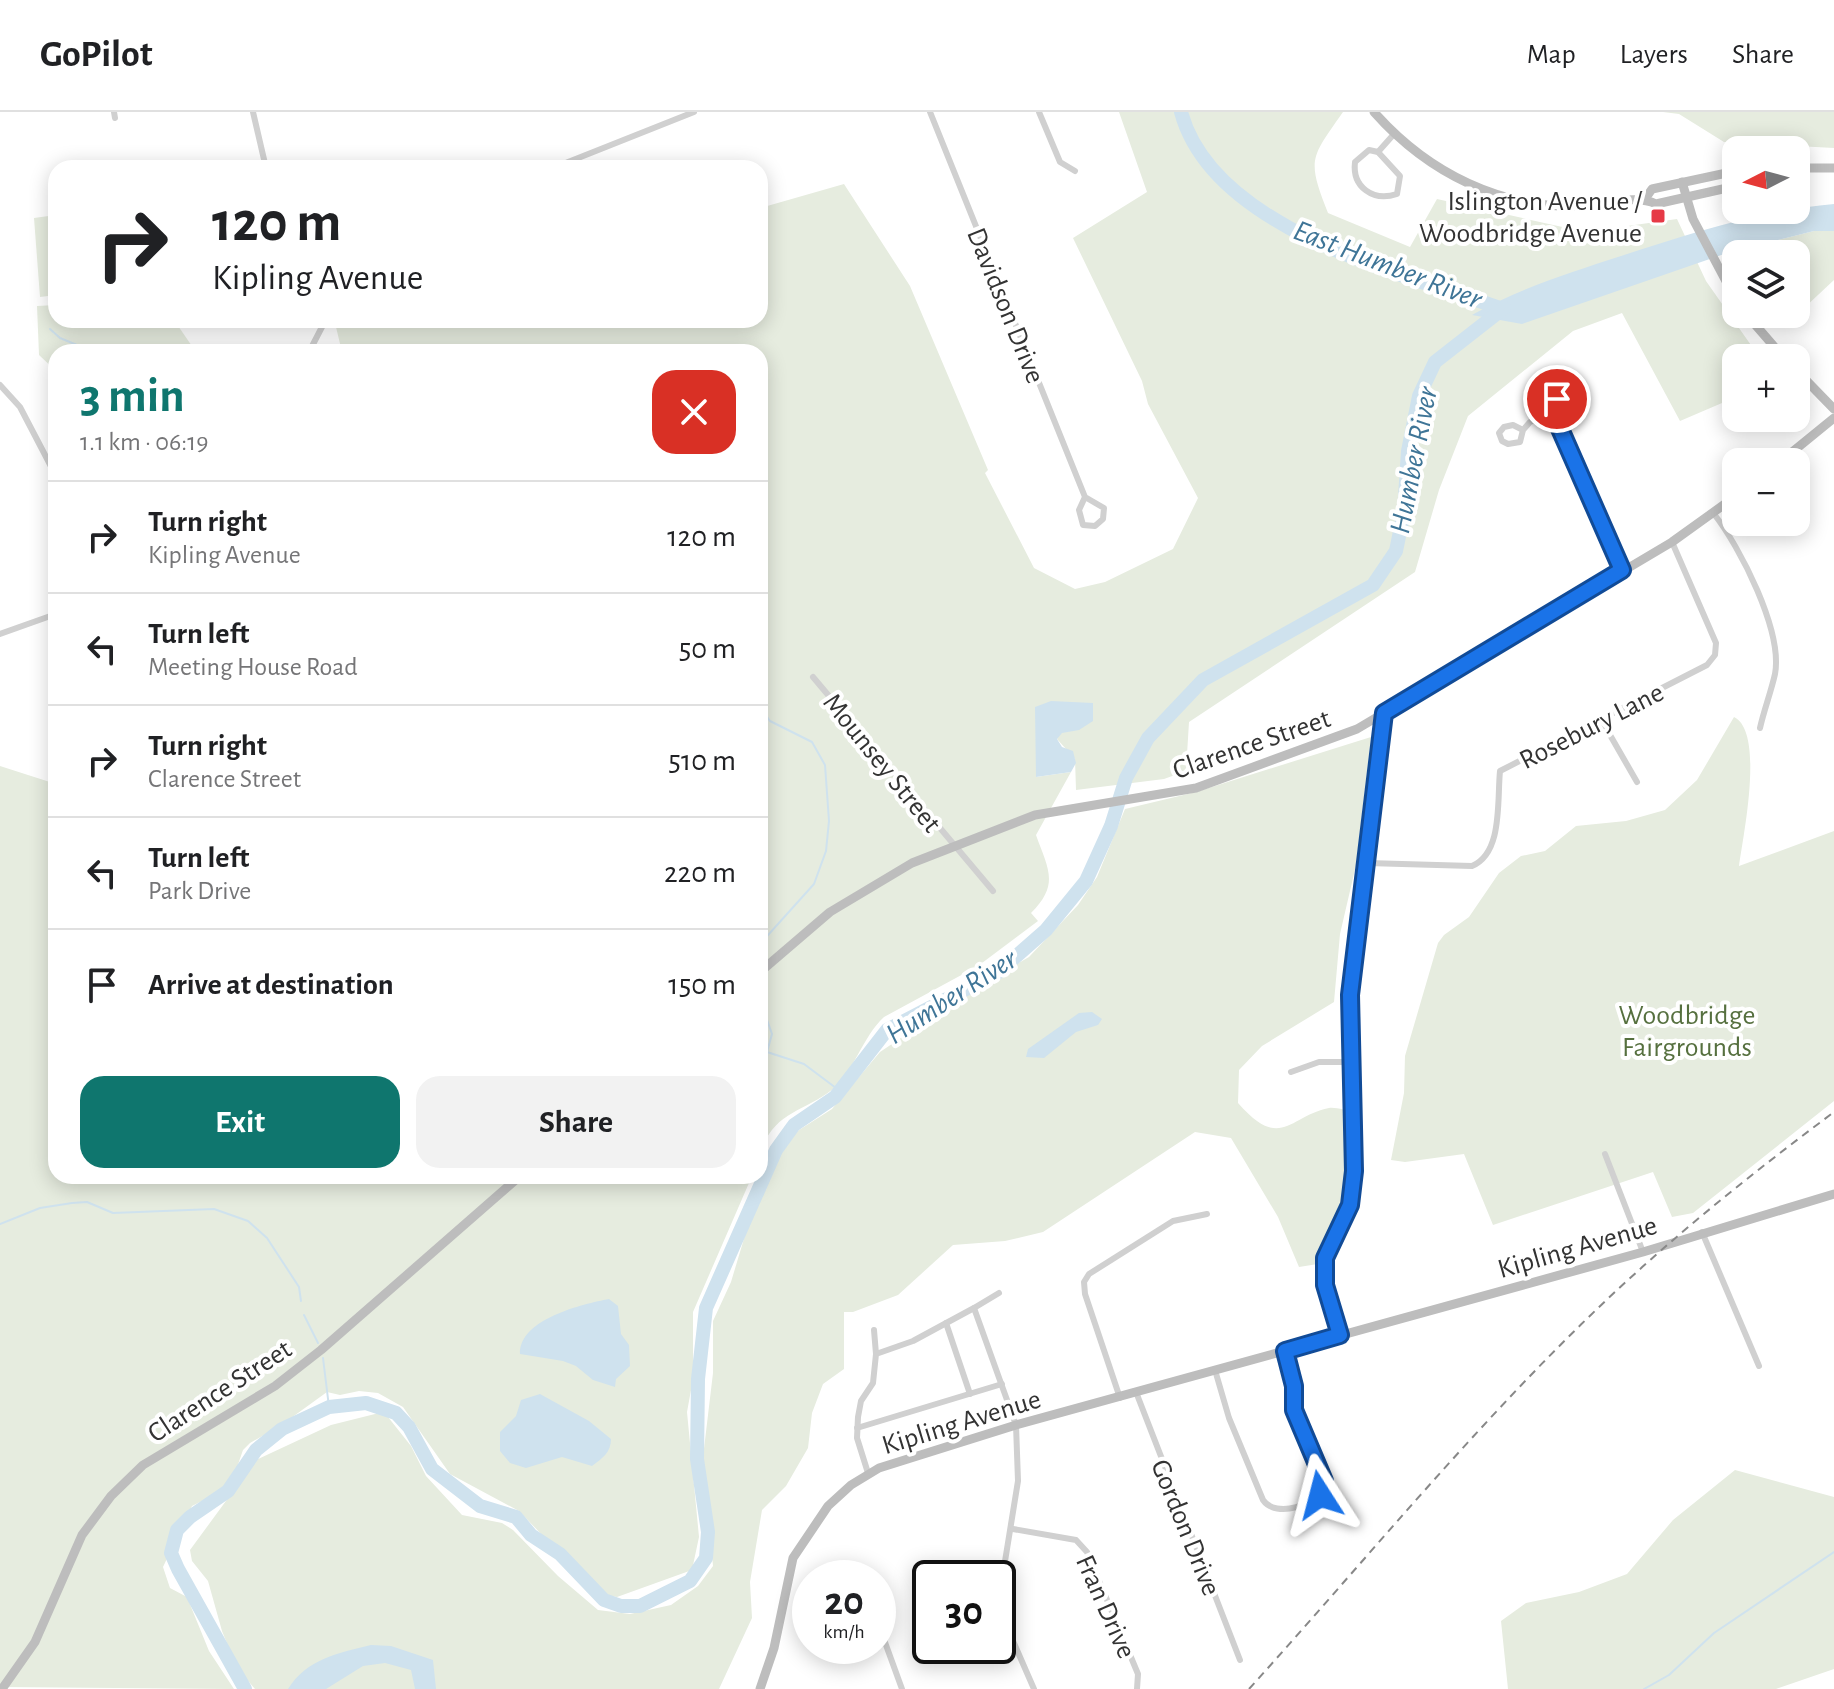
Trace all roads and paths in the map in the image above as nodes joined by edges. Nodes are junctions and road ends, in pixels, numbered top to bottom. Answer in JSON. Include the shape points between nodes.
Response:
{"nodes":[{"id":1,"x":253,"y":112,"type":"edge"},
{"id":2,"x":694,"y":112,"type":"edge"},
{"id":3,"x":930,"y":112,"type":"edge"},
{"id":4,"x":1039,"y":112,"type":"edge"},
{"id":5,"x":1374,"y":112,"type":"edge"},
{"id":6,"x":1394,"y":134,"type":"junction"},
{"id":7,"x":1378,"y":152,"type":"junction"},
{"id":8,"x":264,"y":160,"type":"edge"},
{"id":9,"x":573,"y":160,"type":"edge"},
{"id":10,"x":1810,"y":168,"type":"edge"},
{"id":11,"x":1834,"y":168,"type":"edge"},
{"id":12,"x":1075,"y":171,"type":"dead end"},
{"id":13,"x":1722,"y":174,"type":"edge"},
{"id":14,"x":1682,"y":182,"type":"junction"},
{"id":15,"x":1722,"y":189,"type":"edge"},
{"id":16,"x":1686,"y":197,"type":"junction"},
{"id":17,"x":1645,"y":199,"type":"junction"},
{"id":18,"x":1722,"y":277,"type":"edge"},
{"id":19,"x":1758,"y":328,"type":"edge"},
{"id":20,"x":1772,"y":344,"type":"edge"},
{"id":21,"x":1810,"y":384,"type":"edge"},
{"id":22,"x":0,"y":385,"type":"edge"},
{"id":23,"x":1557,"y":399,"type":"dead end"},
{"id":24,"x":1834,"y":409,"type":"edge"},
{"id":25,"x":1549,"y":415,"type":"junction"},
{"id":26,"x":1834,"y":418,"type":"edge"},
{"id":27,"x":1523,"y":430,"type":"dead end"},
{"id":28,"x":1797,"y":448,"type":"edge"},
{"id":29,"x":48,"y":461,"type":"edge"},
{"id":30,"x":1085,"y":497,"type":"junction"},
{"id":31,"x":1722,"y":507,"type":"edge"},
{"id":32,"x":1714,"y":514,"type":"junction"},
{"id":33,"x":1672,"y":542,"type":"junction"},
{"id":34,"x":1622,"y":570,"type":"junction"},
{"id":35,"x":48,"y":617,"type":"edge"},
{"id":36,"x":0,"y":634,"type":"edge"},
{"id":37,"x":813,"y":677,"type":"dead end"},
{"id":38,"x":1384,"y":713,"type":"junction"},
{"id":39,"x":1602,"y":721,"type":"junction"},
{"id":40,"x":1760,"y":728,"type":"dead end"},
{"id":41,"x":1637,"y":782,"type":"dead end"},
{"id":42,"x":953,"y":847,"type":"junction"},
{"id":43,"x":1367,"y":863,"type":"junction"},
{"id":44,"x":993,"y":891,"type":"dead end"},
{"id":45,"x":768,"y":965,"type":"edge"},
{"id":46,"x":1350,"y":1062,"type":"junction"},
{"id":47,"x":1291,"y":1072,"type":"dead end"},
{"id":48,"x":1605,"y":1154,"type":"dead end"},
{"id":49,"x":511,"y":1184,"type":"edge"},
{"id":50,"x":1834,"y":1194,"type":"edge"},
{"id":51,"x":1207,"y":1214,"type":"dead end"},
{"id":52,"x":1702,"y":1232,"type":"junction"},
{"id":53,"x":1643,"y":1252,"type":"junction"},
{"id":54,"x":999,"y":1293,"type":"dead end"},
{"id":55,"x":974,"y":1308,"type":"junction"},
{"id":56,"x":946,"y":1323,"type":"junction"},
{"id":57,"x":874,"y":1330,"type":"dead end"},
{"id":58,"x":1340,"y":1335,"type":"junction"},
{"id":59,"x":1285,"y":1351,"type":"junction"},
{"id":60,"x":876,"y":1354,"type":"junction"},
{"id":61,"x":1759,"y":1366,"type":"dead end"},
{"id":62,"x":1215,"y":1370,"type":"junction"},
{"id":63,"x":1002,"y":1384,"type":"junction"},
{"id":64,"x":1136,"y":1392,"type":"junction"},
{"id":65,"x":970,"y":1394,"type":"junction"},
{"id":66,"x":1120,"y":1398,"type":"junction"},
{"id":67,"x":1016,"y":1425,"type":"junction"},
{"id":68,"x":857,"y":1428,"type":"junction"},
{"id":69,"x":868,"y":1473,"type":"junction"},
{"id":70,"x":1013,"y":1529,"type":"junction"},
{"id":71,"x":1240,"y":1660,"type":"dead end"},
{"id":72,"x":893,"y":1664,"type":"edge"},
{"id":73,"x":2,"y":1689,"type":"edge"},
{"id":74,"x":760,"y":1689,"type":"edge"},
{"id":75,"x":902,"y":1689,"type":"edge"},
{"id":76,"x":1034,"y":1689,"type":"edge"},
{"id":77,"x":1137,"y":1689,"type":"edge"}],
"edges":[{"from":1,"to":8,"type":"street"},
{"from":2,"to":9,"type":"street"},
{"from":3,"to":30,"type":"street","name":"Davidson Drive"},
{"from":4,"to":12,"type":"street","via":[[1060,162]]},
{"from":5,"to":6,"type":"street"},
{"from":6,"to":7,"type":"street"},
{"from":6,"to":17,"type":"street","via":[[1459,180],[1520,203],[1579,207]]},
{"from":7,"to":7,"type":"street","via":[[1361,153],[1354,173],[1366,192],[1397,194],[1400,176]]},
{"from":10,"to":11,"type":"street"},
{"from":13,"to":14,"type":"street"},
{"from":14,"to":16,"type":"street"},
{"from":14,"to":17,"type":"street","via":[[1652,189]]},
{"from":15,"to":16,"type":"street"},
{"from":16,"to":17,"type":"street","via":[[1656,204]]},
{"from":16,"to":18,"type":"street"},
{"from":19,"to":20,"type":"street"},
{"from":21,"to":24,"type":"street"},
{"from":22,"to":29,"type":"street","via":[[20,407]]},
{"from":23,"to":25,"type":"street"},
{"from":25,"to":27,"type":"street"},
{"from":25,"to":34,"type":"street","via":[[1557,422]]},
{"from":26,"to":28,"type":"street"},
{"from":30,"to":30,"type":"street","name":"Davidson Drive","via":[[1079,510],[1083,525],[1095,526],[1103,519],[1104,508]]},
{"from":31,"to":32,"type":"street","name":"Clarence Street"},
{"from":32,"to":33,"type":"street","name":"Clarence Street"},
{"from":32,"to":40,"type":"street","via":[[1748,566],[1775,656]]},
{"from":33,"to":34,"type":"street","name":"Clarence Street"},
{"from":33,"to":39,"type":"street","name":"Rosebury Lane","via":[[1716,643],[1715,655],[1707,665]]},
{"from":34,"to":38,"type":"street","name":"Clarence Street"},
{"from":35,"to":36,"type":"street"},
{"from":37,"to":42,"type":"street","name":"Mounsey Street"},
{"from":38,"to":42,"type":"street","name":"Clarence Street","via":[[1316,747],[1196,788],[1035,815]]},
{"from":38,"to":43,"type":"street"},
{"from":39,"to":41,"type":"street"},
{"from":39,"to":43,"type":"street","name":"Rosebury Lane","via":[[1500,771],[1492,848],[1486,860],[1472,866]]},
{"from":42,"to":44,"type":"street","name":"Mounsey Street"},
{"from":42,"to":45,"type":"street","name":"Clarence Street","via":[[860,891]]},
{"from":43,"to":46,"type":"street","via":[[1350,995]]},
{"from":46,"to":47,"type":"street","via":[[1319,1062]]},
{"from":46,"to":58,"type":"street","via":[[1350,1205],[1325,1258],[1325,1285]]},
{"from":48,"to":53,"type":"street"},
{"from":49,"to":73,"type":"street","name":"Clarence Street","via":[[275,1386],[143,1465],[111,1496],[82,1535],[35,1642]]},
{"from":50,"to":52,"type":"street","name":"Kipling Avenue"},
{"from":51,"to":66,"type":"street","via":[[1173,1221],[1084,1282]]},
{"from":52,"to":53,"type":"street","name":"Kipling Avenue"},
{"from":52,"to":61,"type":"street"},
{"from":53,"to":58,"type":"street","name":"Kipling Avenue"},
{"from":54,"to":55,"type":"street"},
{"from":55,"to":56,"type":"street"},
{"from":55,"to":63,"type":"street"},
{"from":56,"to":60,"type":"street"},
{"from":56,"to":65,"type":"street"},
{"from":57,"to":60,"type":"street"},
{"from":58,"to":59,"type":"street","name":"Kipling Avenue"},
{"from":59,"to":62,"type":"street","name":"Kipling Avenue"},
{"from":59,"to":62,"type":"street","via":[[1294,1410],[1324,1485],[1316,1498],[1281,1511],[1263,1500]]},
{"from":60,"to":68,"type":"street","via":[[873,1383],[861,1401]]},
{"from":62,"to":64,"type":"street","name":"Kipling Avenue"},
{"from":63,"to":65,"type":"street"},
{"from":63,"to":67,"type":"street"},
{"from":64,"to":66,"type":"street","name":"Kipling Avenue"},
{"from":64,"to":71,"type":"street","name":"Gordon Drive"},
{"from":65,"to":68,"type":"street"},
{"from":66,"to":67,"type":"street","name":"Kipling Avenue"},
{"from":67,"to":69,"type":"street","name":"Kipling Avenue"},
{"from":67,"to":70,"type":"street"},
{"from":68,"to":69,"type":"street"},
{"from":69,"to":74,"type":"street","name":"Kipling Avenue","via":[[828,1506],[793,1558]]},
{"from":70,"to":76,"type":"street","via":[[1001,1586],[1006,1625]]},
{"from":70,"to":77,"type":"street","name":"Fran Drive","via":[[1076,1540],[1087,1552],[1138,1674]]},
{"from":72,"to":75,"type":"street"}]}
